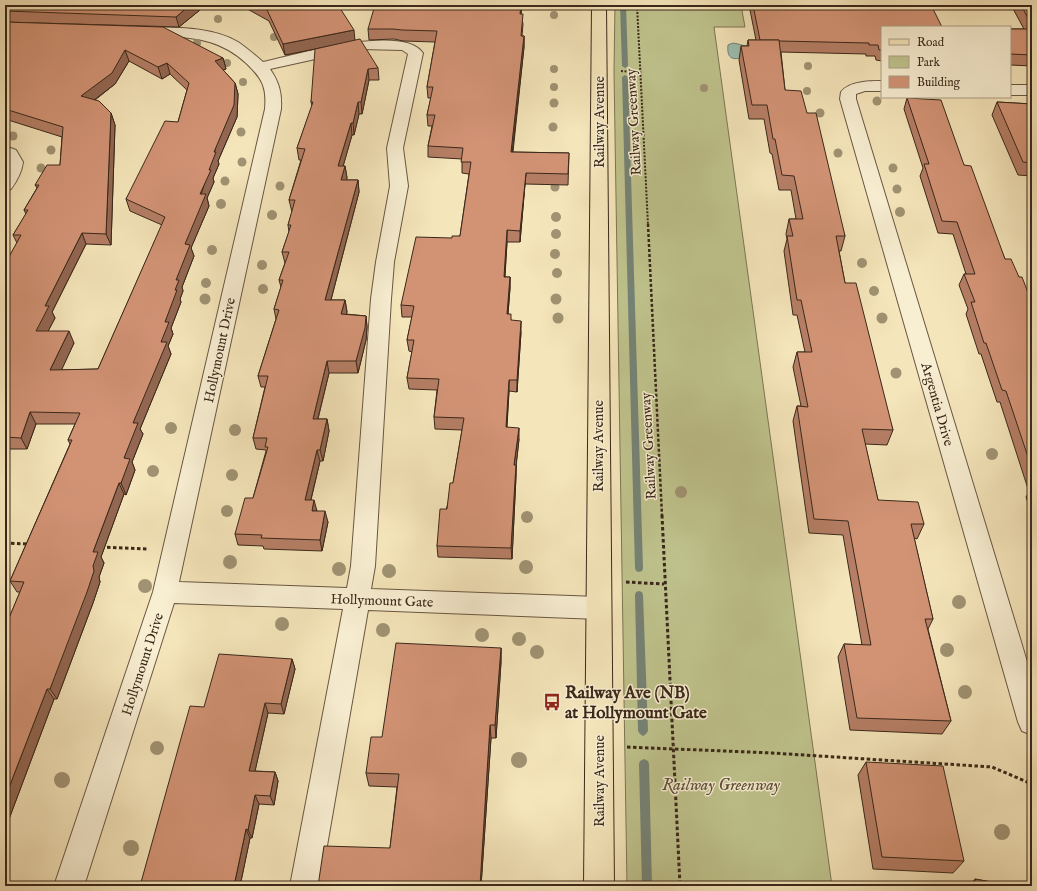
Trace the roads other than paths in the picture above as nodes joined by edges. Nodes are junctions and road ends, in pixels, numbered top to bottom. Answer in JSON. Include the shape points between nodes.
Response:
{"nodes":[{"id":1,"x":599,"y":5,"type":"edge"},
{"id":2,"x":128,"y":31,"type":"edge"},
{"id":3,"x":260,"y":68,"type":"junction"},
{"id":4,"x":881,"y":86,"type":"edge"},
{"id":5,"x":1011,"y":90,"type":"edge"},
{"id":6,"x":1032,"y":90,"type":"edge"},
{"id":7,"x":5,"y":151,"type":"edge"},
{"id":8,"x":5,"y":185,"type":"edge"},
{"id":9,"x":165,"y":592,"type":"junction"},
{"id":10,"x":356,"y":599,"type":"junction"},
{"id":11,"x":599,"y":608,"type":"junction"},
{"id":12,"x":1032,"y":722,"type":"edge"},
{"id":13,"x":69,"y":886,"type":"edge"},
{"id":14,"x":305,"y":886,"type":"edge"},
{"id":15,"x":599,"y":886,"type":"edge"}],
"edges":[{"from":1,"to":11,"type":"main road","name":"Railway Avenue"},
{"from":2,"to":3,"type":"street","name":"Hollymount Drive","via":[[193,35],[225,41]]},
{"from":3,"to":9,"type":"street","name":"Hollymount Drive","via":[[272,84],[273,109]]},
{"from":3,"to":10,"type":"street","via":[[360,45],[403,46],[416,53],[395,148],[399,186],[385,262],[363,566]]},
{"from":4,"to":12,"type":"street","name":"Argentia Drive","via":[[853,89],[849,92],[848,99]]},
{"from":5,"to":6,"type":"street"},
{"from":7,"to":8,"type":"street","via":[[12,154],[15,159]]},
{"from":9,"to":10,"type":"street","name":"Hollymount Gate"},
{"from":9,"to":13,"type":"street","name":"Hollymount Drive"},
{"from":10,"to":11,"type":"street","name":"Hollymount Gate"},
{"from":10,"to":14,"type":"street"},
{"from":11,"to":15,"type":"main road","name":"Railway Avenue"}]}
